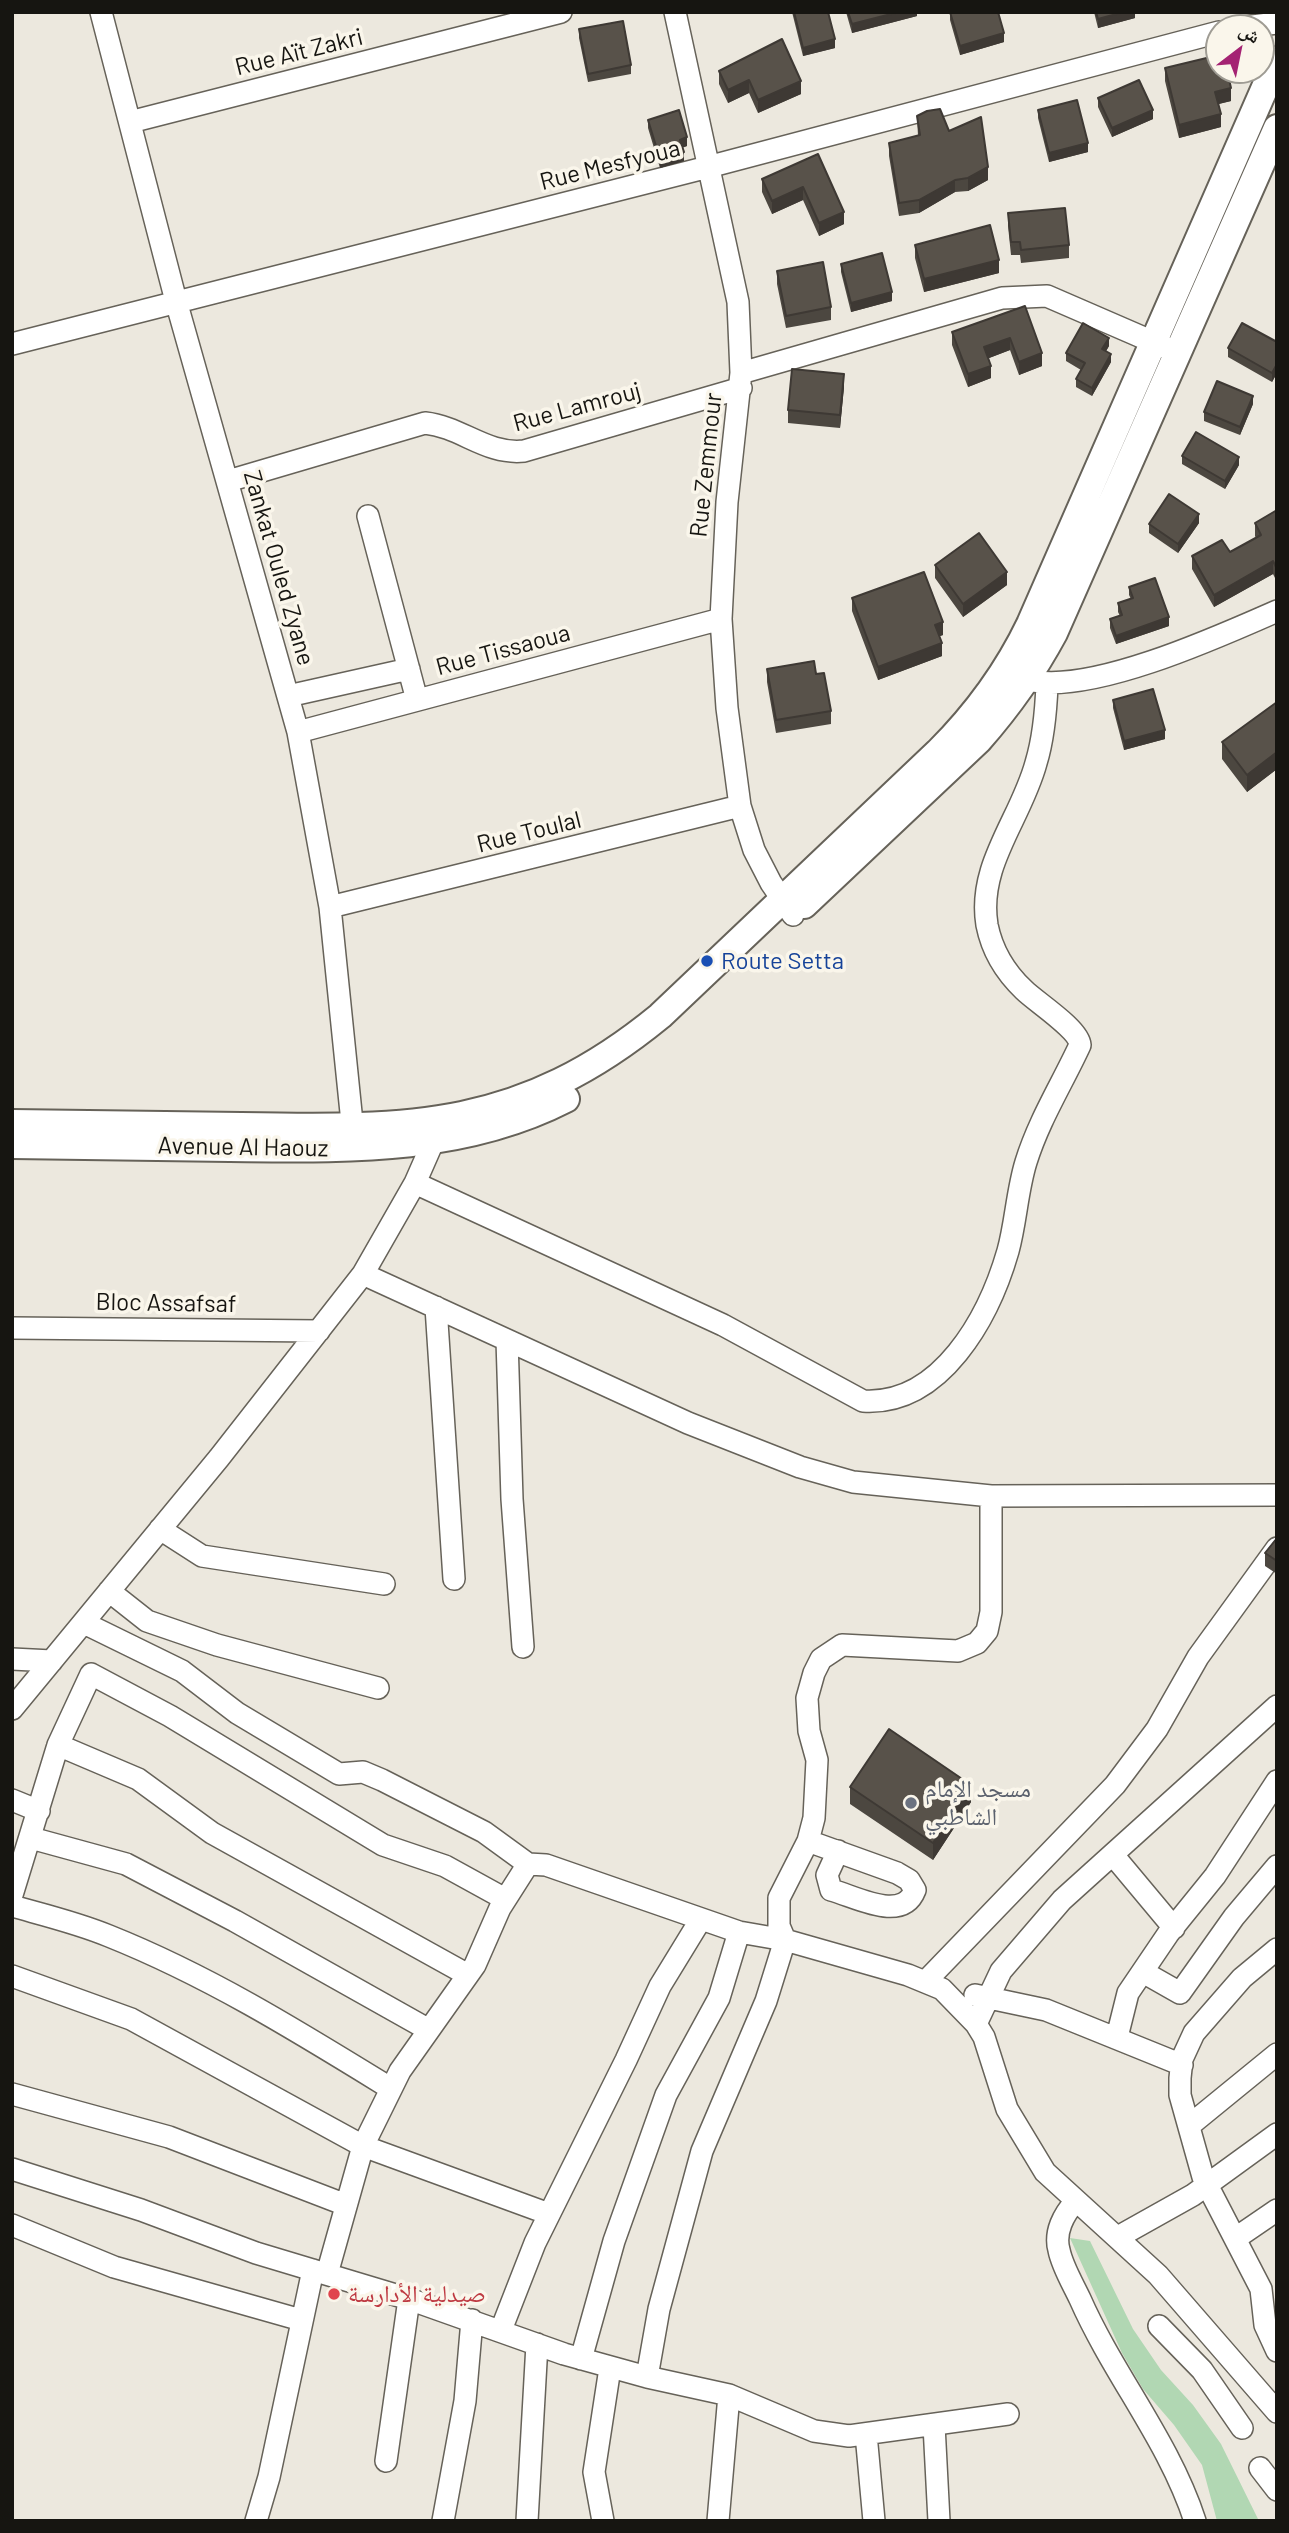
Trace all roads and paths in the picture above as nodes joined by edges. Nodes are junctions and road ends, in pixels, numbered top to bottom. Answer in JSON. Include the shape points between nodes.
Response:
{"nodes":[{"id":1,"x":101,"y":12,"type":"edge"},
{"id":2,"x":561,"y":12,"type":"edge"},
{"id":3,"x":675,"y":12,"type":"edge"},
{"id":4,"x":1205,"y":36,"type":"edge"},
{"id":5,"x":1277,"y":60,"type":"edge"},
{"id":6,"x":130,"y":122,"type":"junction"},
{"id":7,"x":1277,"y":128,"type":"edge"},
{"id":8,"x":708,"y":167,"type":"junction"},
{"id":9,"x":176,"y":301,"type":"junction"},
{"id":10,"x":12,"y":344,"type":"edge"},
{"id":11,"x":1167,"y":347,"type":"junction"},
{"id":12,"x":741,"y":381,"type":"junction"},
{"id":13,"x":228,"y":481,"type":"junction"},
{"id":14,"x":368,"y":516,"type":"dead end"},
{"id":15,"x":1277,"y":611,"type":"edge"},
{"id":16,"x":721,"y":618,"type":"junction"},
{"id":17,"x":409,"y":669,"type":"junction"},
{"id":18,"x":1026,"y":677,"type":"junction"},
{"id":19,"x":288,"y":696,"type":"junction"},
{"id":20,"x":417,"y":700,"type":"junction"},
{"id":21,"x":298,"y":732,"type":"junction"},
{"id":22,"x":740,"y":806,"type":"junction"},
{"id":23,"x":330,"y":907,"type":"junction"},
{"id":24,"x":788,"y":908,"type":"junction"},
{"id":25,"x":12,"y":1123,"type":"edge"},
{"id":26,"x":471,"y":1124,"type":"junction"},
{"id":27,"x":354,"y":1137,"type":"junction"},
{"id":28,"x":433,"y":1142,"type":"junction"},
{"id":29,"x":12,"y":1144,"type":"edge"},
{"id":30,"x":415,"y":1183,"type":"junction"},
{"id":31,"x":363,"y":1274,"type":"junction"},
{"id":32,"x":436,"y":1307,"type":"junction"},
{"id":33,"x":12,"y":1328,"type":"edge"},
{"id":34,"x":319,"y":1331,"type":"junction"},
{"id":35,"x":507,"y":1340,"type":"junction"},
{"id":36,"x":1277,"y":1495,"type":"edge"},
{"id":37,"x":991,"y":1496,"type":"junction"},
{"id":38,"x":160,"y":1529,"type":"junction"},
{"id":39,"x":1277,"y":1548,"type":"edge"},
{"id":40,"x":454,"y":1579,"type":"dead end"},
{"id":41,"x":384,"y":1584,"type":"dead end"},
{"id":42,"x":109,"y":1591,"type":"junction"},
{"id":43,"x":84,"y":1623,"type":"junction"},
{"id":44,"x":523,"y":1647,"type":"dead end"},
{"id":45,"x":12,"y":1659,"type":"edge"},
{"id":46,"x":52,"y":1661,"type":"junction"},
{"id":47,"x":378,"y":1688,"type":"dead end"},
{"id":48,"x":16,"y":1699,"type":"edge"},
{"id":49,"x":1277,"y":1706,"type":"edge"},
{"id":50,"x":58,"y":1745,"type":"junction"},
{"id":51,"x":1277,"y":1781,"type":"edge"},
{"id":52,"x":12,"y":1800,"type":"edge"},
{"id":53,"x":39,"y":1811,"type":"junction"},
{"id":54,"x":31,"y":1838,"type":"junction"},
{"id":55,"x":808,"y":1841,"type":"junction"},
{"id":56,"x":838,"y":1851,"type":"dead end"},
{"id":57,"x":1114,"y":1855,"type":"junction"},
{"id":58,"x":528,"y":1864,"type":"junction"},
{"id":59,"x":1277,"y":1866,"type":"edge"},
{"id":60,"x":12,"y":1895,"type":"edge"},
{"id":61,"x":505,"y":1899,"type":"junction"},
{"id":62,"x":12,"y":1906,"type":"edge"},
{"id":63,"x":701,"y":1919,"type":"junction"},
{"id":64,"x":1174,"y":1928,"type":"junction"},
{"id":65,"x":739,"y":1932,"type":"junction"},
{"id":66,"x":785,"y":1940,"type":"junction"},
{"id":67,"x":1277,"y":1949,"type":"edge"},
{"id":68,"x":1143,"y":1972,"type":"junction"},
{"id":69,"x":468,"y":1975,"type":"junction"},
{"id":70,"x":12,"y":1976,"type":"edge"},
{"id":71,"x":934,"y":1985,"type":"junction"},
{"id":72,"x":987,"y":1996,"type":"junction"},
{"id":73,"x":976,"y":2024,"type":"junction"},
{"id":74,"x":429,"y":2030,"type":"junction"},
{"id":75,"x":1117,"y":2037,"type":"junction"},
{"id":76,"x":1277,"y":2054,"type":"edge"},
{"id":77,"x":1182,"y":2065,"type":"junction"},
{"id":78,"x":390,"y":2088,"type":"junction"},
{"id":79,"x":12,"y":2094,"type":"edge"},
{"id":80,"x":1190,"y":2125,"type":"junction"},
{"id":81,"x":1277,"y":2134,"type":"edge"},
{"id":82,"x":363,"y":2146,"type":"junction"},
{"id":83,"x":12,"y":2169,"type":"edge"},
{"id":84,"x":1207,"y":2185,"type":"junction"},
{"id":85,"x":1075,"y":2202,"type":"junction"},
{"id":86,"x":346,"y":2204,"type":"junction"},
{"id":87,"x":1277,"y":2210,"type":"edge"},
{"id":88,"x":549,"y":2214,"type":"junction"},
{"id":89,"x":12,"y":2225,"type":"edge"},
{"id":90,"x":1118,"y":2237,"type":"junction"},
{"id":91,"x":1236,"y":2238,"type":"junction"},
{"id":92,"x":320,"y":2272,"type":"junction"},
{"id":93,"x":1269,"y":2291,"type":"edge"},
{"id":94,"x":409,"y":2299,"type":"junction"},
{"id":95,"x":301,"y":2320,"type":"junction"},
{"id":96,"x":472,"y":2320,"type":"junction"},
{"id":97,"x":1159,"y":2326,"type":"dead end"},
{"id":98,"x":501,"y":2330,"type":"junction"},
{"id":99,"x":537,"y":2344,"type":"junction"},
{"id":100,"x":1277,"y":2351,"type":"edge"},
{"id":101,"x":581,"y":2359,"type":"junction"},
{"id":102,"x":610,"y":2368,"type":"junction"},
{"id":103,"x":646,"y":2377,"type":"junction"},
{"id":104,"x":1251,"y":2382,"type":"junction"},
{"id":105,"x":729,"y":2395,"type":"junction"},
{"id":106,"x":1227,"y":2404,"type":"junction"},
{"id":107,"x":1277,"y":2412,"type":"edge"},
{"id":108,"x":1008,"y":2414,"type":"dead end"},
{"id":109,"x":934,"y":2425,"type":"junction"},
{"id":110,"x":1242,"y":2428,"type":"dead end"},
{"id":111,"x":866,"y":2434,"type":"junction"},
{"id":112,"x":386,"y":2461,"type":"dead end"},
{"id":113,"x":1260,"y":2468,"type":"dead end"},
{"id":114,"x":1277,"y":2490,"type":"edge"},
{"id":115,"x":256,"y":2521,"type":"edge"},
{"id":116,"x":443,"y":2521,"type":"edge"},
{"id":117,"x":527,"y":2521,"type":"edge"},
{"id":118,"x":603,"y":2521,"type":"edge"},
{"id":119,"x":718,"y":2521,"type":"edge"},
{"id":120,"x":874,"y":2521,"type":"edge"},
{"id":121,"x":939,"y":2521,"type":"edge"},
{"id":122,"x":1195,"y":2521,"type":"edge"}],
"edges":[{"from":1,"to":6,"type":"street","name":"Zankat Ouled Zyane"},
{"from":2,"to":6,"type":"street","name":"Rue Aït Zakri"},
{"from":3,"to":8,"type":"street","name":"Rue Zemmour"},
{"from":4,"to":8,"type":"street","name":"Rue Mesfyoua"},
{"from":5,"to":11,"type":"main road"},
{"from":6,"to":9,"type":"street","name":"Zankat Ouled Zyane"},
{"from":7,"to":11,"type":"main road"},
{"from":8,"to":9,"type":"street","name":"Rue Mesfyoua"},
{"from":8,"to":12,"type":"street","name":"Rue Zemmour","via":[[738,302]]},
{"from":9,"to":10,"type":"street","name":"Rue Mesfyoua"},
{"from":9,"to":13,"type":"street","name":"Zankat Ouled Zyane"},
{"from":11,"to":12,"type":"street","name":"Rue Lamrouj","via":[[1065,302],[1028,295],[1002,298]]},
{"from":11,"to":18,"type":"main road","via":[[1055,633]]},
{"from":12,"to":13,"type":"street","name":"Rue Lamrouj","via":[[524,452],[498,452],[447,427],[425,423]]},
{"from":12,"to":16,"type":"street","name":"Rue Zemmour","via":[[727,502]]},
{"from":13,"to":19,"type":"street","name":"Zankat Ouled Zyane"},
{"from":14,"to":17,"type":"street"},
{"from":15,"to":18,"type":"street","via":[[1175,654],[1079,681]]},
{"from":16,"to":20,"type":"street","name":"Rue Tissaoua"},
{"from":16,"to":22,"type":"street","name":"Rue Zemmour"},
{"from":17,"to":19,"type":"street"},
{"from":17,"to":20,"type":"street"},
{"from":18,"to":24,"type":"main road","via":[[979,740]]},
{"from":18,"to":30,"type":"street","via":[[1046,720],[1037,762],[988,876],[988,927],[998,958],[1076,1034],[1080,1045],[1047,1108],[1026,1162],[999,1276],[968,1338],[932,1380],[883,1402],[863,1401],[723,1325]]},
{"from":19,"to":21,"type":"street","name":"Zankat Ouled Zyane"},
{"from":20,"to":21,"type":"street","name":"Rue Tissaoua"},
{"from":21,"to":23,"type":"street","name":"Zankat Ouled Zyane"},
{"from":22,"to":23,"type":"street","name":"Rue Toulal"},
{"from":22,"to":24,"type":"street","name":"Rue Zemmour","via":[[754,850]]},
{"from":23,"to":27,"type":"street","name":"Zankat Ouled Zyane"},
{"from":24,"to":26,"type":"main road","via":[[671,1029],[618,1070],[560,1102]]},
{"from":25,"to":27,"type":"main road","name":"Avenue Al Haouz"},
{"from":26,"to":27,"type":"main road","name":"Avenue Al Haouz","via":[[404,1126]]},
{"from":26,"to":28,"type":"main road","name":"Avenue Al Haouz"},
{"from":27,"to":28,"type":"main road","name":"Avenue Al Haouz"},
{"from":27,"to":29,"type":"main road","name":"Avenue Al Haouz"},
{"from":28,"to":30,"type":"street"},
{"from":30,"to":31,"type":"street"},
{"from":31,"to":32,"type":"street"},
{"from":31,"to":34,"type":"street"},
{"from":32,"to":35,"type":"street"},
{"from":32,"to":40,"type":"street"},
{"from":33,"to":34,"type":"street","name":"Bloc Assafsaf"},
{"from":34,"to":38,"type":"street"},
{"from":35,"to":37,"type":"street","via":[[688,1423],[800,1467],[853,1482]]},
{"from":35,"to":44,"type":"street"},
{"from":36,"to":37,"type":"street"},
{"from":37,"to":55,"type":"street","via":[[991,1612],[977,1643],[958,1651],[842,1645],[821,1659],[807,1698],[817,1760]]},
{"from":38,"to":41,"type":"street","via":[[202,1556]]},
{"from":38,"to":42,"type":"street"},
{"from":39,"to":71,"type":"street","via":[[1198,1657],[1141,1754]]},
{"from":42,"to":43,"type":"street"},
{"from":42,"to":47,"type":"street","via":[[147,1621],[217,1645]]},
{"from":43,"to":46,"type":"street"},
{"from":43,"to":58,"type":"street","via":[[174,1666],[237,1713],[339,1774],[363,1772],[382,1780],[484,1832]]},
{"from":45,"to":46,"type":"street"},
{"from":46,"to":48,"type":"street"},
{"from":49,"to":57,"type":"street"},
{"from":50,"to":53,"type":"street"},
{"from":50,"to":61,"type":"street","via":[[91,1674],[170,1716],[372,1839],[444,1866]]},
{"from":50,"to":69,"type":"street","via":[[138,1779],[212,1833]]},
{"from":51,"to":64,"type":"street","via":[[1215,1876]]},
{"from":52,"to":53,"type":"street"},
{"from":53,"to":54,"type":"street"},
{"from":54,"to":60,"type":"street"},
{"from":54,"to":74,"type":"street","via":[[126,1864]]},
{"from":55,"to":56,"type":"street"},
{"from":55,"to":66,"type":"street","via":[[779,1898],[779,1926]]},
{"from":57,"to":64,"type":"street"},
{"from":57,"to":72,"type":"street","via":[[1078,1884],[1016,1952]]},
{"from":58,"to":61,"type":"street"},
{"from":58,"to":63,"type":"street","via":[[546,1866]]},
{"from":59,"to":68,"type":"street","via":[[1180,1993]]},
{"from":61,"to":69,"type":"street"},
{"from":62,"to":78,"type":"street","via":[[107,1935],[192,1973],[272,2015]]},
{"from":63,"to":65,"type":"street"},
{"from":63,"to":88,"type":"street","via":[[660,1986]]},
{"from":64,"to":68,"type":"street"},
{"from":65,"to":66,"type":"street"},
{"from":65,"to":101,"type":"street","via":[[719,1998],[666,2095],[614,2241]]},
{"from":66,"to":71,"type":"street"},
{"from":66,"to":103,"type":"street","via":[[770,1990],[702,2151],[659,2309]]},
{"from":67,"to":77,"type":"street","via":[[1242,1978],[1194,2033]]},
{"from":68,"to":75,"type":"street","via":[[1128,1993]]},
{"from":69,"to":74,"type":"street"},
{"from":70,"to":82,"type":"street","via":[[131,2019]]},
{"from":71,"to":72,"type":"street"},
{"from":71,"to":73,"type":"street","via":[[956,2000]]},
{"from":72,"to":73,"type":"street"},
{"from":72,"to":75,"type":"street","via":[[1046,2010]]},
{"from":73,"to":85,"type":"street","via":[[1018,2133],[1045,2172]]},
{"from":74,"to":78,"type":"street"},
{"from":75,"to":77,"type":"street"},
{"from":76,"to":80,"type":"street"},
{"from":77,"to":80,"type":"street","via":[[1180,2095]]},
{"from":78,"to":82,"type":"street"},
{"from":79,"to":86,"type":"street","via":[[169,2137]]},
{"from":80,"to":84,"type":"street"},
{"from":81,"to":84,"type":"street"},
{"from":82,"to":86,"type":"street"},
{"from":82,"to":88,"type":"street"},
{"from":83,"to":92,"type":"street"},
{"from":84,"to":90,"type":"street"},
{"from":84,"to":91,"type":"street"},
{"from":85,"to":90,"type":"street"},
{"from":85,"to":122,"type":"street","via":[[1061,2224],[1059,2251],[1094,2329],[1167,2452]]},
{"from":86,"to":92,"type":"street"},
{"from":87,"to":91,"type":"street"},
{"from":88,"to":98,"type":"street"},
{"from":89,"to":95,"type":"street","via":[[114,2267]]},
{"from":90,"to":104,"type":"street"},
{"from":91,"to":93,"type":"street"},
{"from":92,"to":94,"type":"street"},
{"from":92,"to":95,"type":"street"},
{"from":93,"to":100,"type":"street","via":[[1265,2325]]},
{"from":94,"to":96,"type":"street"},
{"from":94,"to":112,"type":"street"},
{"from":95,"to":115,"type":"street"},
{"from":96,"to":98,"type":"street"},
{"from":96,"to":116,"type":"street","via":[[465,2401]]},
{"from":97,"to":106,"type":"street"},
{"from":98,"to":99,"type":"street"},
{"from":99,"to":101,"type":"street"},
{"from":99,"to":117,"type":"street"},
{"from":101,"to":102,"type":"street"},
{"from":102,"to":103,"type":"street"},
{"from":102,"to":118,"type":"street","via":[[594,2472]]},
{"from":103,"to":105,"type":"street"},
{"from":104,"to":106,"type":"street"},
{"from":104,"to":107,"type":"street"},
{"from":105,"to":111,"type":"street","via":[[814,2431]]},
{"from":105,"to":119,"type":"street"},
{"from":106,"to":110,"type":"street"},
{"from":108,"to":109,"type":"street"},
{"from":109,"to":111,"type":"street"},
{"from":109,"to":121,"type":"street"},
{"from":111,"to":120,"type":"street"},
{"from":113,"to":114,"type":"street"}]}
